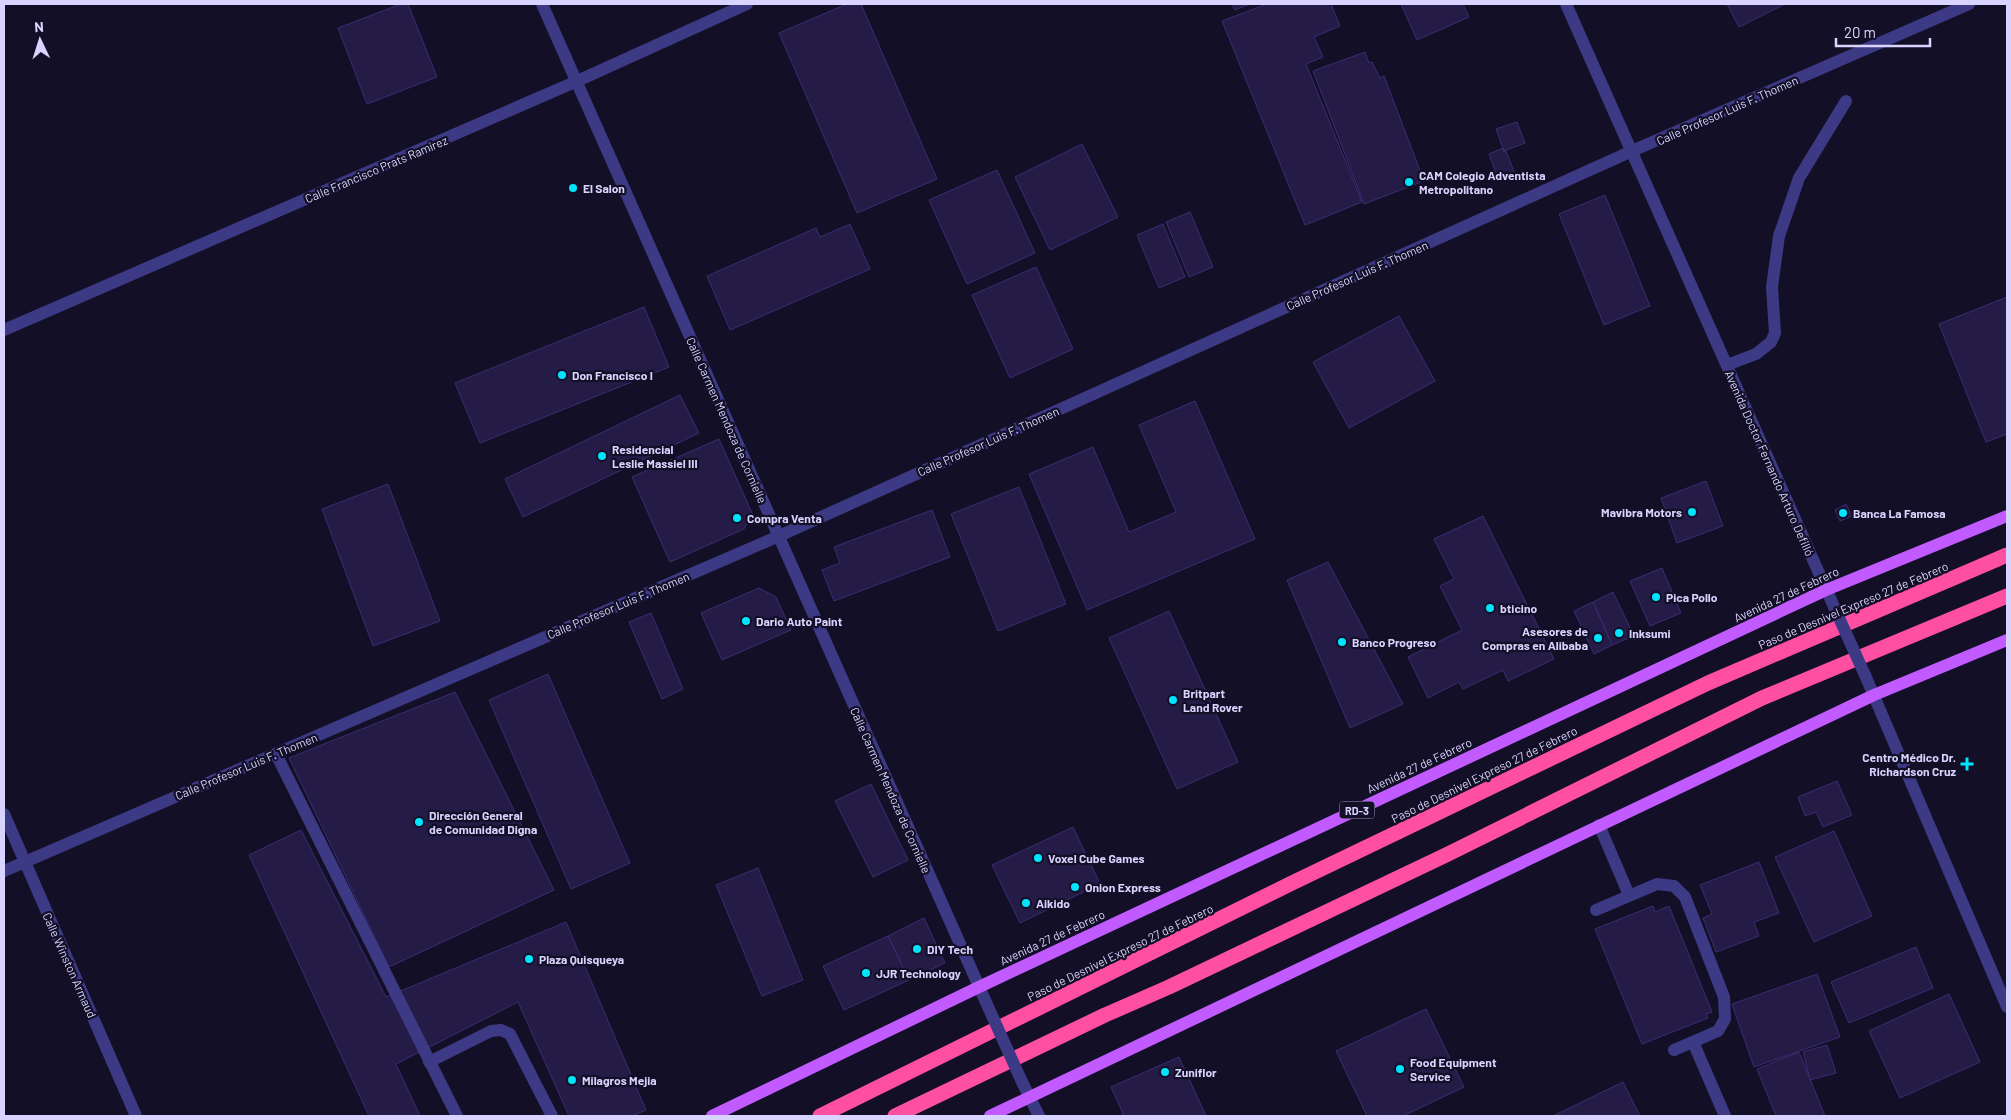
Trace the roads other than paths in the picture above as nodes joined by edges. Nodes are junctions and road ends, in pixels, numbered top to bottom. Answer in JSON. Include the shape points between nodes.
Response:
{"nodes":[{"id":1,"x":542,"y":4,"type":"edge"},
{"id":2,"x":747,"y":4,"type":"edge"},
{"id":3,"x":1566,"y":4,"type":"edge"},
{"id":4,"x":1969,"y":4,"type":"edge"},
{"id":5,"x":575,"y":82,"type":"junction"},
{"id":6,"x":1846,"y":101,"type":"dead end"},
{"id":7,"x":1632,"y":151,"type":"junction"},
{"id":8,"x":4,"y":330,"type":"edge"},
{"id":9,"x":1727,"y":365,"type":"junction"},
{"id":10,"x":2007,"y":516,"type":"edge"},
{"id":11,"x":779,"y":536,"type":"junction"},
{"id":12,"x":2007,"y":555,"type":"edge"},
{"id":13,"x":1826,"y":590,"type":"junction"},
{"id":14,"x":2007,"y":596,"type":"edge"},
{"id":15,"x":2007,"y":640,"type":"edge"},
{"id":16,"x":1874,"y":695,"type":"junction"},
{"id":17,"x":276,"y":754,"type":"junction"},
{"id":18,"x":4,"y":814,"type":"edge"},
{"id":19,"x":1599,"y":826,"type":"junction"},
{"id":20,"x":25,"y":862,"type":"junction"},
{"id":21,"x":4,"y":871,"type":"edge"},
{"id":22,"x":1629,"y":895,"type":"junction"},
{"id":23,"x":1596,"y":910,"type":"dead end"},
{"id":24,"x":979,"y":987,"type":"junction"},
{"id":25,"x":2007,"y":1007,"type":"edge"},
{"id":26,"x":1693,"y":1042,"type":"junction"},
{"id":27,"x":1674,"y":1050,"type":"dead end"},
{"id":28,"x":429,"y":1062,"type":"junction"},
{"id":29,"x":1029,"y":1097,"type":"junction"},
{"id":30,"x":136,"y":1116,"type":"edge"},
{"id":31,"x":456,"y":1116,"type":"edge"},
{"id":32,"x":552,"y":1116,"type":"edge"},
{"id":33,"x":712,"y":1116,"type":"edge"},
{"id":34,"x":820,"y":1116,"type":"edge"},
{"id":35,"x":895,"y":1116,"type":"edge"},
{"id":36,"x":990,"y":1116,"type":"edge"},
{"id":37,"x":1039,"y":1116,"type":"edge"},
{"id":38,"x":1726,"y":1116,"type":"edge"}],
"edges":[{"from":1,"to":5,"type":"street","name":"Calle Carmen Mendoza de Cornielle"},
{"from":2,"to":5,"type":"street","name":"Calle Francisco Prats Ramírez"},
{"from":3,"to":7,"type":"street","name":"Avenida Doctor Fernando Arturo Defilló"},
{"from":4,"to":7,"type":"street","name":"Calle Profesor Luis F. Thomen"},
{"from":5,"to":8,"type":"street","name":"Calle Francisco Prats Ramírez"},
{"from":5,"to":11,"type":"street","name":"Calle Carmen Mendoza de Cornielle"},
{"from":6,"to":9,"type":"street","via":[[1799,178],[1779,236],[1772,287],[1775,333],[1771,342],[1756,354]]},
{"from":7,"to":9,"type":"street","name":"Avenida Doctor Fernando Arturo Defilló"},
{"from":7,"to":11,"type":"street","name":"Calle Profesor Luis F. Thomen"},
{"from":9,"to":13,"type":"street","name":"Avenida Doctor Fernando Arturo Defilló"},
{"from":10,"to":13,"type":"main road","name":"Avenida 27 de Febrero","number":"RD-3"},
{"from":11,"to":17,"type":"street","name":"Calle Profesor Luis F. Thomen"},
{"from":11,"to":24,"type":"street","name":"Calle Carmen Mendoza de Cornielle"},
{"from":12,"to":34,"type":"highway","name":"Paso de Desnivel Expreso 27 de Febrero","via":[[1708,683],[1292,883]]},
{"from":13,"to":16,"type":"street","name":"Avenida Doctor Fernando Arturo Defilló","bridge":true},
{"from":13,"to":24,"type":"main road","name":"Avenida 27 de Febrero","number":"RD-3"},
{"from":14,"to":35,"type":"highway","via":[[1762,698],[1446,855]]},
{"from":15,"to":16,"type":"main road"},
{"from":16,"to":19,"type":"main road"},
{"from":16,"to":25,"type":"street","name":"Avenida Doctor Fernando Arturo Defilló"},
{"from":17,"to":20,"type":"street","name":"Calle Profesor Luis F. Thomen"},
{"from":17,"to":28,"type":"street"},
{"from":18,"to":20,"type":"street","name":"Calle Winston Armaud"},
{"from":19,"to":22,"type":"street"},
{"from":19,"to":29,"type":"main road"},
{"from":20,"to":21,"type":"street","name":"Calle Profesor Luis F. Thomen"},
{"from":20,"to":30,"type":"street","name":"Calle Winston Armaud"},
{"from":22,"to":23,"type":"street"},
{"from":22,"to":26,"type":"street","via":[[1656,884],[1674,886],[1685,896],[1724,997],[1725,1019],[1718,1031]]},
{"from":24,"to":29,"type":"street","name":"Calle Carmen Mendoza de Cornielle","bridge":true},
{"from":24,"to":33,"type":"main road","name":"Avenida 27 de Febrero","number":"RD-3"},
{"from":26,"to":27,"type":"street"},
{"from":26,"to":38,"type":"street"},
{"from":28,"to":31,"type":"street"},
{"from":28,"to":32,"type":"street","via":[[491,1031],[501,1030],[510,1034]]},
{"from":29,"to":36,"type":"main road"},
{"from":29,"to":37,"type":"street"}]}
